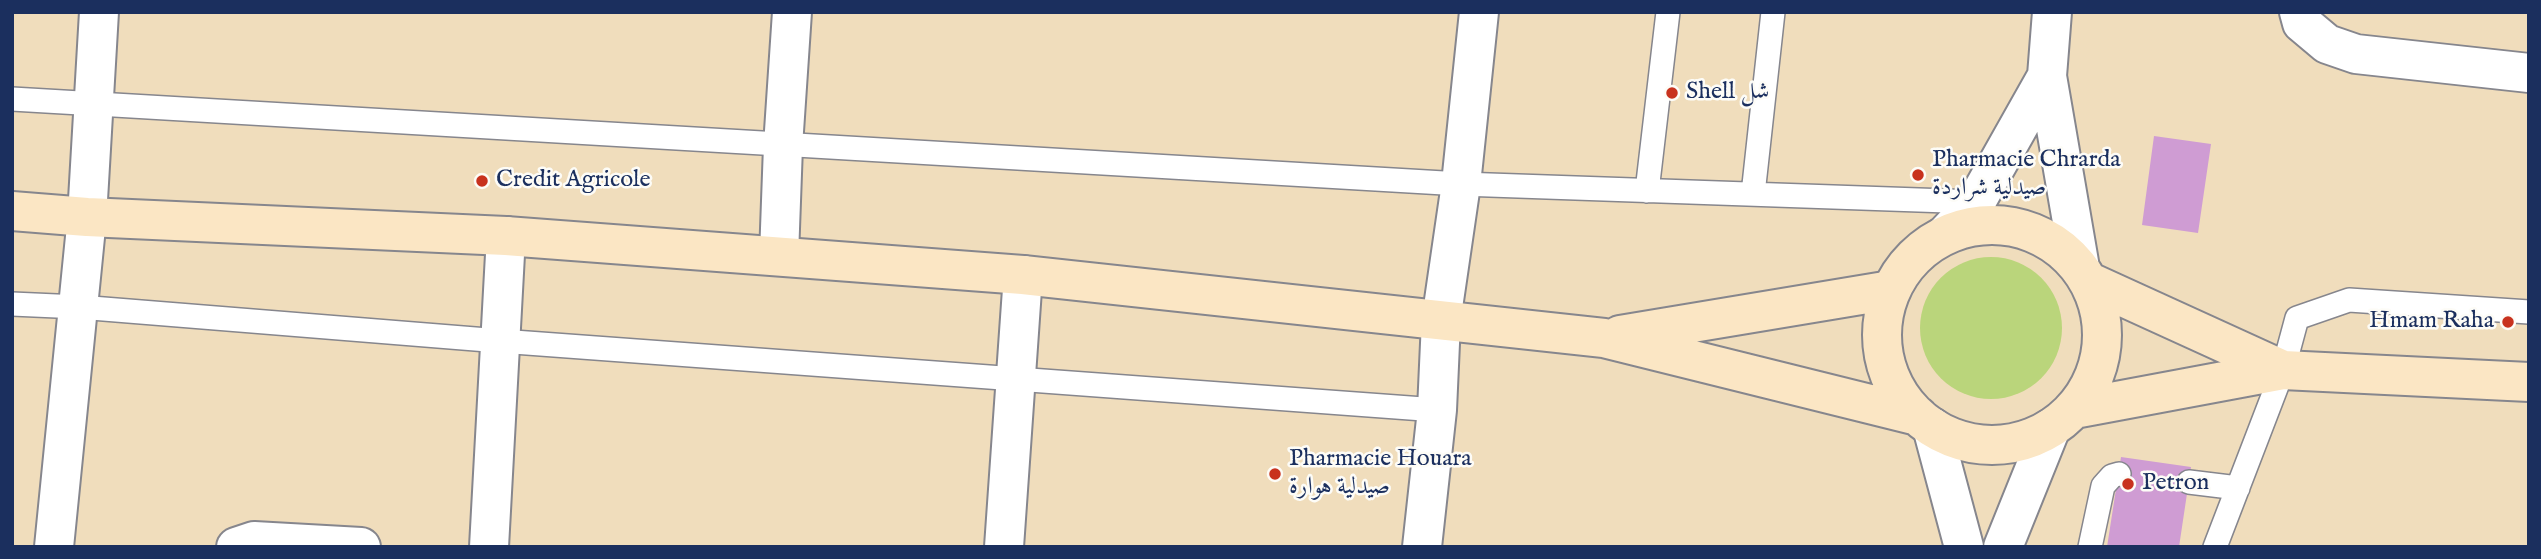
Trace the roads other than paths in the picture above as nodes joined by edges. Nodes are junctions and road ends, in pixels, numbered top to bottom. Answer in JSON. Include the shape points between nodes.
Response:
{"nodes":[{"id":1,"x":99,"y":12,"type":"edge"},
{"id":2,"x":792,"y":12,"type":"edge"},
{"id":3,"x":1479,"y":12,"type":"edge"},
{"id":4,"x":1668,"y":12,"type":"edge"},
{"id":5,"x":1773,"y":12,"type":"edge"},
{"id":6,"x":2052,"y":12,"type":"edge"},
{"id":7,"x":2299,"y":12,"type":"edge"},
{"id":8,"x":2529,"y":73,"type":"edge"},
{"id":9,"x":2047,"y":76,"type":"junction"},
{"id":10,"x":12,"y":99,"type":"edge"},
{"id":11,"x":93,"y":103,"type":"junction"},
{"id":12,"x":783,"y":145,"type":"junction"},
{"id":13,"x":1461,"y":184,"type":"junction"},
{"id":14,"x":1647,"y":191,"type":"junction"},
{"id":15,"x":1753,"y":194,"type":"junction"},
{"id":16,"x":1976,"y":202,"type":"junction"},
{"id":17,"x":12,"y":211,"type":"edge"},
{"id":18,"x":87,"y":217,"type":"junction"},
{"id":19,"x":1947,"y":234,"type":"junction"},
{"id":20,"x":506,"y":236,"type":"junction"},
{"id":21,"x":779,"y":256,"type":"junction"},
{"id":22,"x":1023,"y":275,"type":"junction"},
{"id":23,"x":2085,"y":275,"type":"junction"},
{"id":24,"x":1891,"y":290,"type":"junction"},
{"id":25,"x":12,"y":304,"type":"edge"},
{"id":26,"x":79,"y":307,"type":"junction"},
{"id":27,"x":2529,"y":312,"type":"edge"},
{"id":28,"x":1441,"y":321,"type":"junction"},
{"id":29,"x":1604,"y":338,"type":"junction"},
{"id":30,"x":500,"y":341,"type":"junction"},
{"id":31,"x":2283,"y":370,"type":"junction"},
{"id":32,"x":1015,"y":380,"type":"junction"},
{"id":33,"x":2529,"y":382,"type":"edge"},
{"id":34,"x":1437,"y":410,"type":"junction"},
{"id":35,"x":2063,"y":419,"type":"junction"},
{"id":36,"x":1925,"y":421,"type":"junction"},
{"id":37,"x":2119,"y":474,"type":"dead end"},
{"id":38,"x":2189,"y":482,"type":"dead end"},
{"id":39,"x":2238,"y":488,"type":"junction"},
{"id":40,"x":54,"y":547,"type":"edge"},
{"id":41,"x":236,"y":547,"type":"edge"},
{"id":42,"x":361,"y":547,"type":"edge"},
{"id":43,"x":489,"y":547,"type":"edge"},
{"id":44,"x":1004,"y":547,"type":"edge"},
{"id":45,"x":1422,"y":547,"type":"edge"},
{"id":46,"x":1964,"y":547,"type":"edge"},
{"id":47,"x":2003,"y":547,"type":"edge"},
{"id":48,"x":2090,"y":547,"type":"edge"},
{"id":49,"x":2215,"y":547,"type":"edge"}],
"edges":[{"from":1,"to":11,"type":"street"},
{"from":2,"to":12,"type":"street"},
{"from":3,"to":13,"type":"street"},
{"from":4,"to":14,"type":"lane"},
{"from":5,"to":15,"type":"lane"},
{"from":6,"to":9,"type":"street"},
{"from":7,"to":8,"type":"street","via":[[2302,23],[2327,44],[2356,54]]},
{"from":9,"to":16,"type":"street"},
{"from":9,"to":23,"type":"street"},
{"from":10,"to":11,"type":"lane"},
{"from":11,"to":12,"type":"lane"},
{"from":11,"to":18,"type":"street"},
{"from":12,"to":13,"type":"lane"},
{"from":12,"to":21,"type":"street"},
{"from":13,"to":14,"type":"lane"},
{"from":13,"to":28,"type":"street"},
{"from":14,"to":15,"type":"lane"},
{"from":15,"to":16,"type":"lane"},
{"from":16,"to":19,"type":"street"},
{"from":17,"to":18,"type":"main road"},
{"from":18,"to":20,"type":"main road"},
{"from":18,"to":26,"type":"street"},
{"from":19,"to":23,"type":"main road","via":[[1982,225],[2019,228],[2053,243]]},
{"from":19,"to":24,"type":"main road","via":[[1923,248],[1904,267]]},
{"from":20,"to":21,"type":"main road"},
{"from":20,"to":30,"type":"street"},
{"from":21,"to":22,"type":"main road"},
{"from":22,"to":28,"type":"main road"},
{"from":22,"to":32,"type":"street"},
{"from":23,"to":31,"type":"main road"},
{"from":23,"to":35,"type":"main road","via":[[2099,308],[2103,335],[2099,362],[2090,387]]},
{"from":24,"to":29,"type":"main road"},
{"from":24,"to":36,"type":"main road","via":[[1882,323],[1884,357],[1896,388]]},
{"from":25,"to":26,"type":"lane"},
{"from":26,"to":30,"type":"lane"},
{"from":26,"to":40,"type":"street"},
{"from":27,"to":31,"type":"lane","via":[[2348,300],[2297,318]]},
{"from":28,"to":29,"type":"main road"},
{"from":28,"to":34,"type":"street"},
{"from":29,"to":36,"type":"main road"},
{"from":30,"to":32,"type":"lane"},
{"from":30,"to":43,"type":"street"},
{"from":31,"to":33,"type":"main road"},
{"from":31,"to":35,"type":"main road"},
{"from":31,"to":39,"type":"lane"},
{"from":32,"to":34,"type":"lane"},
{"from":32,"to":44,"type":"street"},
{"from":34,"to":45,"type":"street"},
{"from":35,"to":36,"type":"main road","via":[[2023,440],[1992,444],[1961,440]]},
{"from":35,"to":47,"type":"street"},
{"from":36,"to":46,"type":"street"},
{"from":37,"to":48,"type":"lane","via":[[2106,481],[2101,491]]},
{"from":38,"to":39,"type":"lane"},
{"from":39,"to":49,"type":"lane"},
{"from":41,"to":42,"type":"street","via":[[254,541]]}]}
